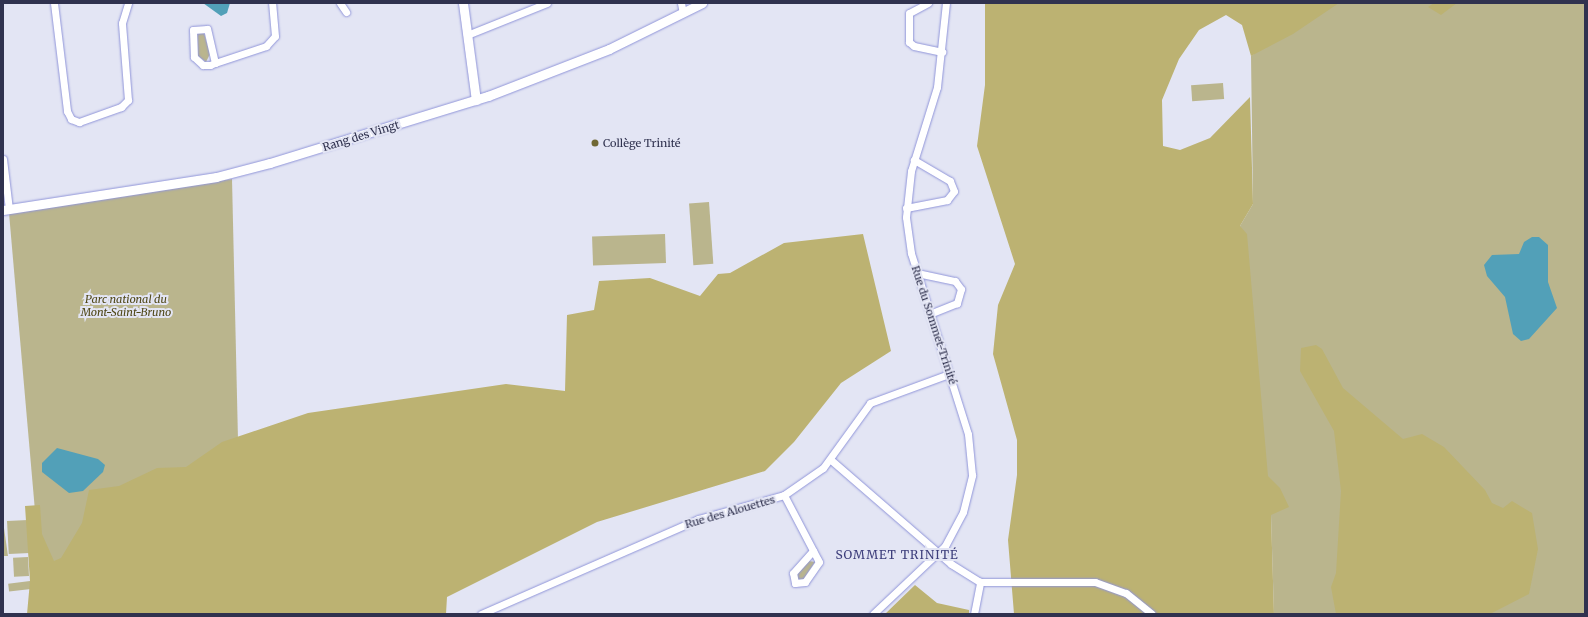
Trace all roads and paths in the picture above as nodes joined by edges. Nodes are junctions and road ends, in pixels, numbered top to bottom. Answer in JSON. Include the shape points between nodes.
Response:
{"nodes":[{"id":1,"x":54,"y":3,"type":"edge"},
{"id":2,"x":128,"y":3,"type":"edge"},
{"id":3,"x":272,"y":3,"type":"edge"},
{"id":4,"x":340,"y":3,"type":"edge"},
{"id":5,"x":464,"y":3,"type":"edge"},
{"id":6,"x":547,"y":3,"type":"edge"},
{"id":7,"x":680,"y":3,"type":"edge"},
{"id":8,"x":702,"y":3,"type":"edge"},
{"id":9,"x":928,"y":3,"type":"edge"},
{"id":10,"x":946,"y":3,"type":"edge"},
{"id":11,"x":346,"y":12,"type":"dead end"},
{"id":12,"x":682,"y":13,"type":"junction"},
{"id":13,"x":467,"y":35,"type":"junction"},
{"id":14,"x":942,"y":52,"type":"junction"},
{"id":15,"x":216,"y":63,"type":"junction"},
{"id":16,"x":476,"y":100,"type":"junction"},
{"id":17,"x":3,"y":159,"type":"edge"},
{"id":18,"x":914,"y":160,"type":"junction"},
{"id":19,"x":906,"y":208,"type":"junction"},
{"id":20,"x":6,"y":209,"type":"edge"},
{"id":21,"x":917,"y":273,"type":"junction"},
{"id":22,"x":930,"y":314,"type":"junction"},
{"id":23,"x":949,"y":374,"type":"junction"},
{"id":24,"x":831,"y":460,"type":"junction"},
{"id":25,"x":784,"y":495,"type":"junction"},
{"id":26,"x":814,"y":551,"type":"junction"},
{"id":27,"x":938,"y":552,"type":"junction"},
{"id":28,"x":980,"y":582,"type":"junction"},
{"id":29,"x":480,"y":614,"type":"edge"},
{"id":30,"x":873,"y":614,"type":"edge"},
{"id":31,"x":974,"y":614,"type":"edge"},
{"id":32,"x":1152,"y":614,"type":"edge"}],
"edges":[{"from":1,"to":2,"type":"street","via":[[67,111],[71,119],[79,122],[121,107],[128,100],[122,23]]},
{"from":3,"to":15,"type":"street","via":[[275,34],[272,43]]},
{"from":4,"to":11,"type":"street"},
{"from":5,"to":13,"type":"street"},
{"from":6,"to":13,"type":"street"},
{"from":7,"to":12,"type":"street"},
{"from":8,"to":12,"type":"street","name":"Rang des Vingt"},
{"from":9,"to":14,"type":"street","via":[[909,13],[909,40],[914,46]]},
{"from":10,"to":14,"type":"street","name":"Rue du Sommet-Trinité"},
{"from":12,"to":16,"type":"street","name":"Rang des Vingt","via":[[609,49]]},
{"from":13,"to":16,"type":"street"},
{"from":14,"to":18,"type":"street","name":"Rue du Sommet-Trinité","via":[[937,87]]},
{"from":15,"to":15,"type":"street","via":[[207,29],[194,29],[191,34],[195,59],[203,65]]},
{"from":16,"to":20,"type":"street","name":"Rang des Vingt","via":[[229,174]]},
{"from":17,"to":20,"type":"street"},
{"from":18,"to":19,"type":"street","name":"Rue du Sommet-Trinité"},
{"from":18,"to":19,"type":"street","via":[[950,181],[954,191],[947,200]]},
{"from":19,"to":21,"type":"street","name":"Rue du Sommet-Trinité","via":[[908,240]]},
{"from":21,"to":22,"type":"street","name":"Rue du Sommet-Trinité"},
{"from":21,"to":22,"type":"street","via":[[954,281],[961,289],[957,303]]},
{"from":22,"to":23,"type":"street","name":"Rue du Sommet-Trinité"},
{"from":23,"to":24,"type":"street","name":"Rue des Alouettes","via":[[870,403]]},
{"from":23,"to":27,"type":"street","name":"Rue du Sommet-Trinité","via":[[968,434],[972,475],[960,520]]},
{"from":24,"to":25,"type":"street","name":"Rue des Alouettes","via":[[809,480]]},
{"from":24,"to":27,"type":"street"},
{"from":25,"to":26,"type":"street"},
{"from":25,"to":29,"type":"street","name":"Rue des Alouettes","via":[[698,519]]},
{"from":26,"to":26,"type":"street","via":[[793,572],[795,583],[804,583],[818,567]]},
{"from":27,"to":28,"type":"street"},
{"from":27,"to":30,"type":"street","name":"Rue du Sommet-Trinité"},
{"from":28,"to":31,"type":"street"},
{"from":28,"to":32,"type":"street","via":[[1095,582],[1126,593]]}]}
